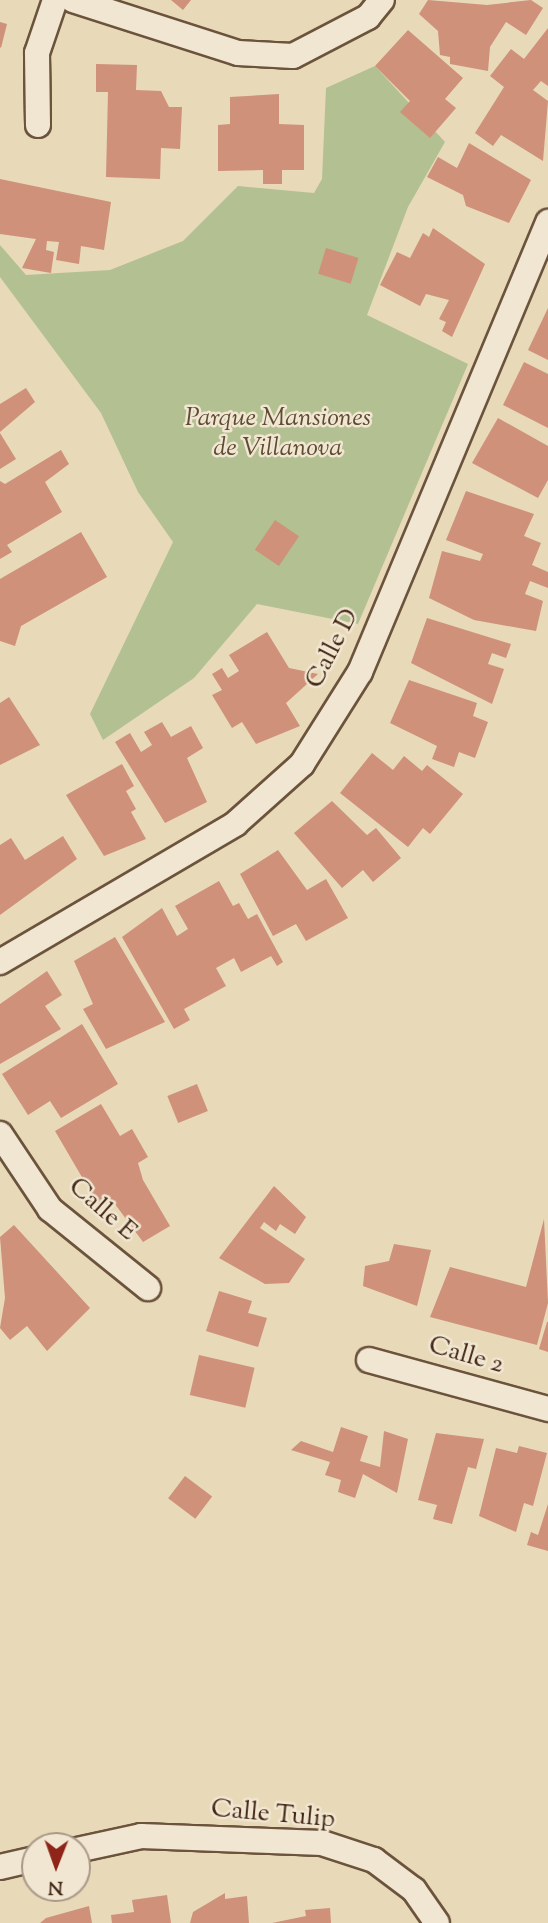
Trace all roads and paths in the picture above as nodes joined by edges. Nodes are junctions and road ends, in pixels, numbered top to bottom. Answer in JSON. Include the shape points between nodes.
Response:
{"nodes":[{"id":1,"x":55,"y":0,"type":"edge"},
{"id":2,"x":73,"y":0,"type":"edge"},
{"id":3,"x":382,"y":0,"type":"edge"},
{"id":4,"x":38,"y":125,"type":"dead end"},
{"id":5,"x":548,"y":222,"type":"edge"},
{"id":6,"x":541,"y":255,"type":"edge"},
{"id":7,"x":0,"y":962,"type":"edge"},
{"id":8,"x":0,"y":1134,"type":"edge"},
{"id":9,"x":148,"y":1288,"type":"dead end"},
{"id":10,"x":369,"y":1360,"type":"dead end"},
{"id":11,"x":548,"y":1409,"type":"edge"},
{"id":12,"x":91,"y":1847,"type":"edge"},
{"id":13,"x":21,"y":1862,"type":"edge"},
{"id":14,"x":0,"y":1867,"type":"edge"},
{"id":15,"x":437,"y":1923,"type":"edge"}],
"edges":[{"from":1,"to":4,"type":"street","via":[[37,53]]},
{"from":2,"to":3,"type":"street","via":[[238,53],[293,56],[368,17]]},
{"from":5,"to":6,"type":"street","name":"Calle D"},
{"from":6,"to":7,"type":"street","name":"Calle D","via":[[360,672],[303,764],[235,824]]},
{"from":8,"to":9,"type":"street","name":"Calle E","via":[[50,1209]]},
{"from":10,"to":11,"type":"street","name":"Calle 2"},
{"from":12,"to":15,"type":"street","name":"Calle Tulip","via":[[141,1836],[322,1843],[373,1860],[414,1890]]},
{"from":13,"to":14,"type":"street"}]}
